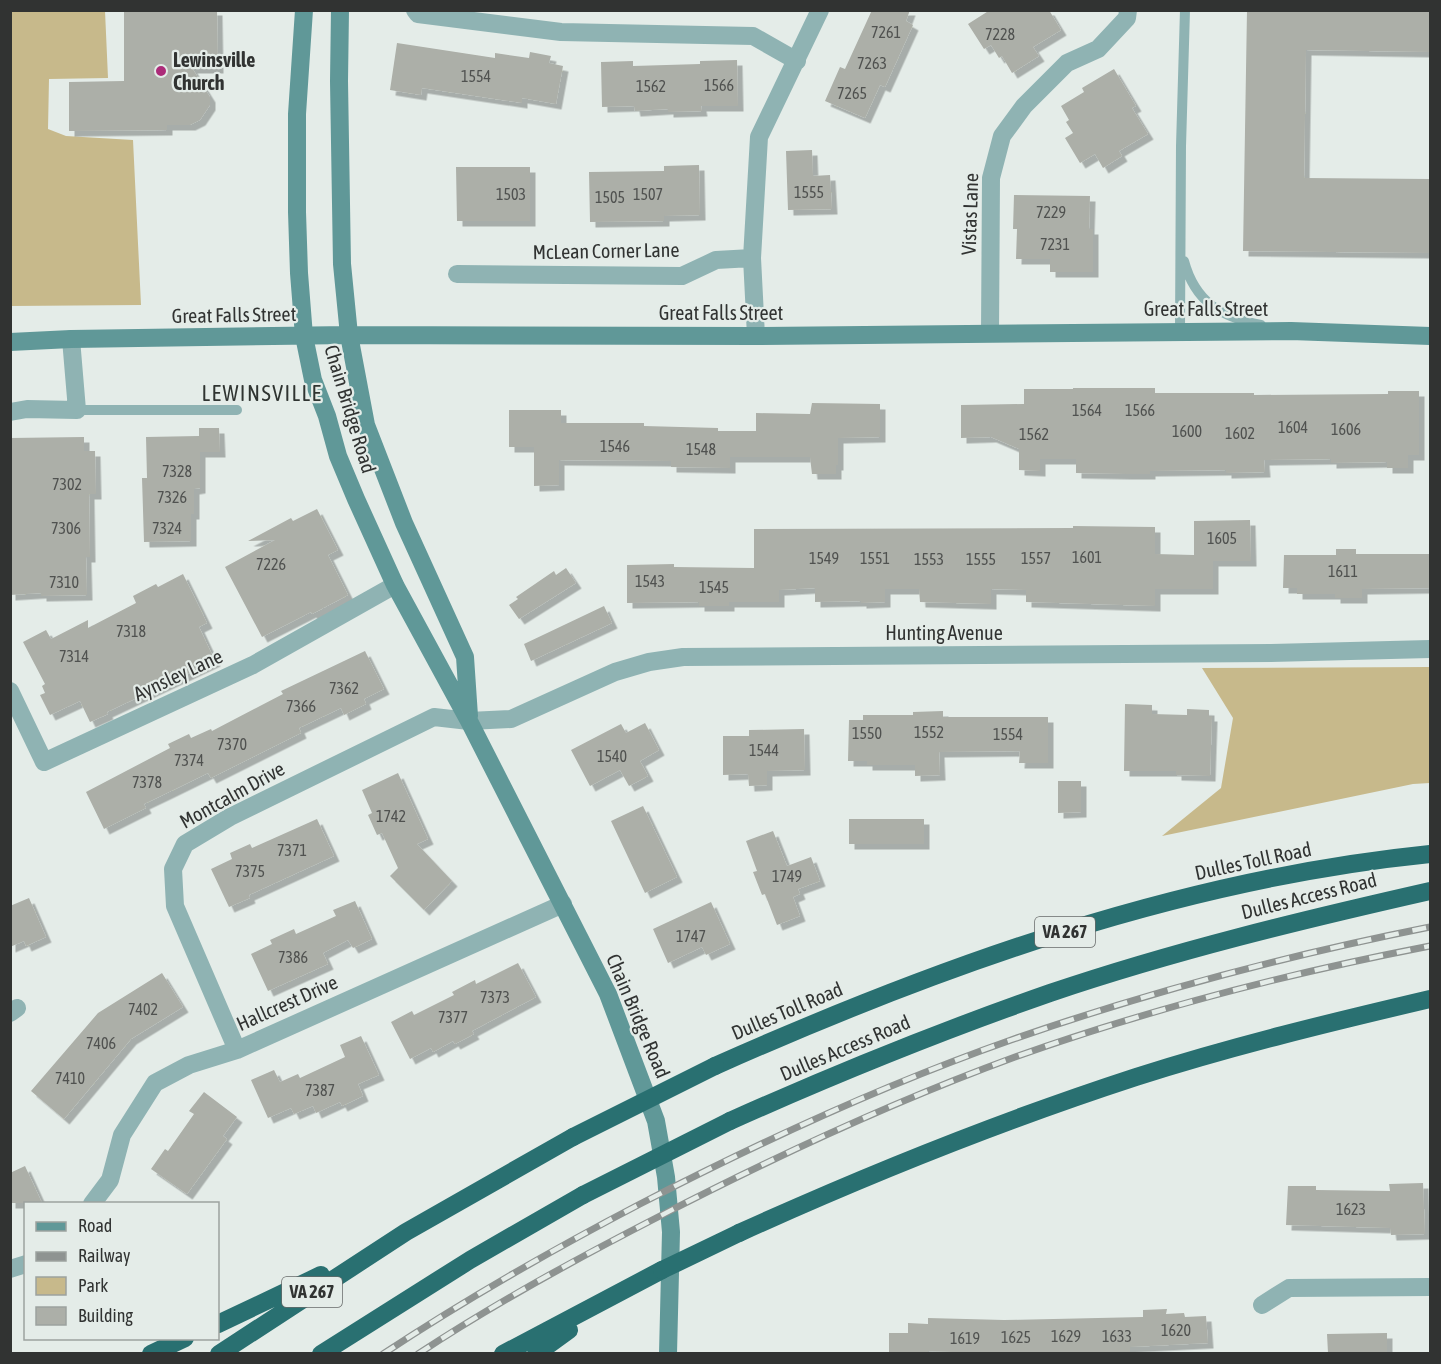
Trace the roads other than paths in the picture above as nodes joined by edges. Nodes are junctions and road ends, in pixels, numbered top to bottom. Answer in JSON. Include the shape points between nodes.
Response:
{"nodes":[{"id":1,"x":304,"y":10,"type":"edge"},
{"id":2,"x":340,"y":10,"type":"edge"},
{"id":3,"x":415,"y":10,"type":"edge"},
{"id":4,"x":820,"y":10,"type":"edge"},
{"id":5,"x":1128,"y":10,"type":"edge"},
{"id":6,"x":1185,"y":10,"type":"edge"},
{"id":7,"x":797,"y":61,"type":"junction"},
{"id":8,"x":1181,"y":246,"type":"junction"},
{"id":9,"x":752,"y":258,"type":"junction"},
{"id":10,"x":457,"y":274,"type":"dead end"},
{"id":11,"x":1291,"y":331,"type":"junction"},
{"id":12,"x":1180,"y":332,"type":"junction"},
{"id":13,"x":990,"y":333,"type":"junction"},
{"id":14,"x":348,"y":335,"type":"junction"},
{"id":15,"x":304,"y":336,"type":"junction"},
{"id":16,"x":756,"y":336,"type":"junction"},
{"id":17,"x":1431,"y":336,"type":"edge"},
{"id":18,"x":71,"y":339,"type":"junction"},
{"id":19,"x":10,"y":342,"type":"edge"},
{"id":20,"x":77,"y":410,"type":"junction"},
{"id":21,"x":237,"y":410,"type":"dead end"},
{"id":22,"x":10,"y":412,"type":"edge"},
{"id":23,"x":395,"y":585,"type":"junction"},
{"id":24,"x":1431,"y":649,"type":"edge"},
{"id":25,"x":10,"y":691,"type":"edge"},
{"id":26,"x":469,"y":721,"type":"junction"},
{"id":27,"x":1431,"y":854,"type":"edge"},
{"id":28,"x":1431,"y":891,"type":"edge"},
{"id":29,"x":562,"y":904,"type":"junction"},
{"id":30,"x":1431,"y":999,"type":"edge"},
{"id":31,"x":237,"y":1050,"type":"junction"},
{"id":32,"x":93,"y":1202,"type":"edge"},
{"id":33,"x":406,"y":1232,"type":"junction"},
{"id":34,"x":1431,"y":1287,"type":"edge"},
{"id":35,"x":1262,"y":1305,"type":"dead end"},
{"id":36,"x":588,"y":1313,"type":"junction"},
{"id":37,"x":219,"y":1324,"type":"edge"},
{"id":38,"x":180,"y":1340,"type":"edge"},
{"id":39,"x":151,"y":1353,"type":"edge"},
{"id":40,"x":219,"y":1353,"type":"edge"},
{"id":41,"x":321,"y":1353,"type":"edge"},
{"id":42,"x":504,"y":1353,"type":"edge"},
{"id":43,"x":536,"y":1353,"type":"edge"},
{"id":44,"x":668,"y":1353,"type":"edge"}],
"edges":[{"from":1,"to":15,"type":"main road","name":"Chain Bridge Road","via":[[297,114],[298,273]]},
{"from":2,"to":14,"type":"main road","name":"Chain Bridge Road","via":[[340,205]]},
{"from":3,"to":7,"type":"street","via":[[418,14],[561,32],[753,36]]},
{"from":4,"to":7,"type":"street"},
{"from":5,"to":13,"type":"street","name":"Vistas Lane","via":[[1127,18],[1098,49],[1067,63],[1024,106],[1002,136],[991,178]]},
{"from":6,"to":8,"type":"lane"},
{"from":7,"to":9,"type":"street","via":[[759,137]]},
{"from":8,"to":11,"type":"lane","via":[[1191,281],[1215,309],[1231,318]]},
{"from":8,"to":12,"type":"lane"},
{"from":9,"to":10,"type":"street","name":"McLean Corner Lane","via":[[716,260],[682,276]]},
{"from":9,"to":16,"type":"street"},
{"from":11,"to":12,"type":"main road","name":"Great Falls Street"},
{"from":11,"to":17,"type":"main road","name":"Great Falls Street"},
{"from":12,"to":13,"type":"main road","name":"Great Falls Street"},
{"from":13,"to":16,"type":"main road","name":"Great Falls Street"},
{"from":14,"to":15,"type":"main road","name":"Great Falls Street"},
{"from":14,"to":16,"type":"main road","name":"Great Falls Street"},
{"from":14,"to":26,"type":"main road","name":"Chain Bridge Road","via":[[366,425],[404,523],[465,657]]},
{"from":15,"to":18,"type":"main road","name":"Great Falls Street"},
{"from":15,"to":23,"type":"main road","name":"Chain Bridge Road","via":[[313,380],[338,456]]},
{"from":18,"to":19,"type":"main road","name":"Great Falls Street"},
{"from":18,"to":20,"type":"street"},
{"from":20,"to":21,"type":"lane"},
{"from":20,"to":22,"type":"street","via":[[27,408]]},
{"from":23,"to":25,"type":"street","name":"Aynsley Lane","via":[[253,665],[44,762]]},
{"from":23,"to":26,"type":"main road","name":"Chain Bridge Road"},
{"from":24,"to":26,"type":"street","name":"Hunting Avenue","via":[[683,657],[615,672],[511,719]]},
{"from":26,"to":29,"type":"main road","name":"Chain Bridge Road"},
{"from":26,"to":31,"type":"street","name":"Montcalm Drive","via":[[434,717],[230,817],[185,844],[173,869],[175,906]]},
{"from":27,"to":33,"type":"highway","name":"Dulles Toll Road","number":"VA 267","bridge":true,"via":[[1280,876],[1158,904],[933,977],[715,1066],[573,1137]]},
{"from":28,"to":41,"type":"highway","name":"Dulles Access Road","bridge":true,"via":[[1243,935],[1052,993],[834,1074],[583,1195]]},
{"from":29,"to":31,"type":"street","name":"Hallcrest Drive"},
{"from":29,"to":44,"type":"main road","name":"Chain Bridge Road","via":[[608,994],[656,1121],[671,1232]]},
{"from":30,"to":36,"type":"highway","bridge":true,"via":[[1204,1056],[1075,1097],[896,1164],[739,1233],[662,1270]]},
{"from":31,"to":32,"type":"street","name":"Hallcrest Drive","via":[[189,1065],[155,1083],[122,1135],[110,1180]]},
{"from":33,"to":37,"type":"highway"},
{"from":33,"to":40,"type":"highway","name":"Dulles Toll Road","number":"VA 267"},
{"from":34,"to":35,"type":"street","via":[[1289,1288]]},
{"from":36,"to":42,"type":"highway"},
{"from":36,"to":43,"type":"highway"},
{"from":38,"to":39,"type":"highway"}]}
